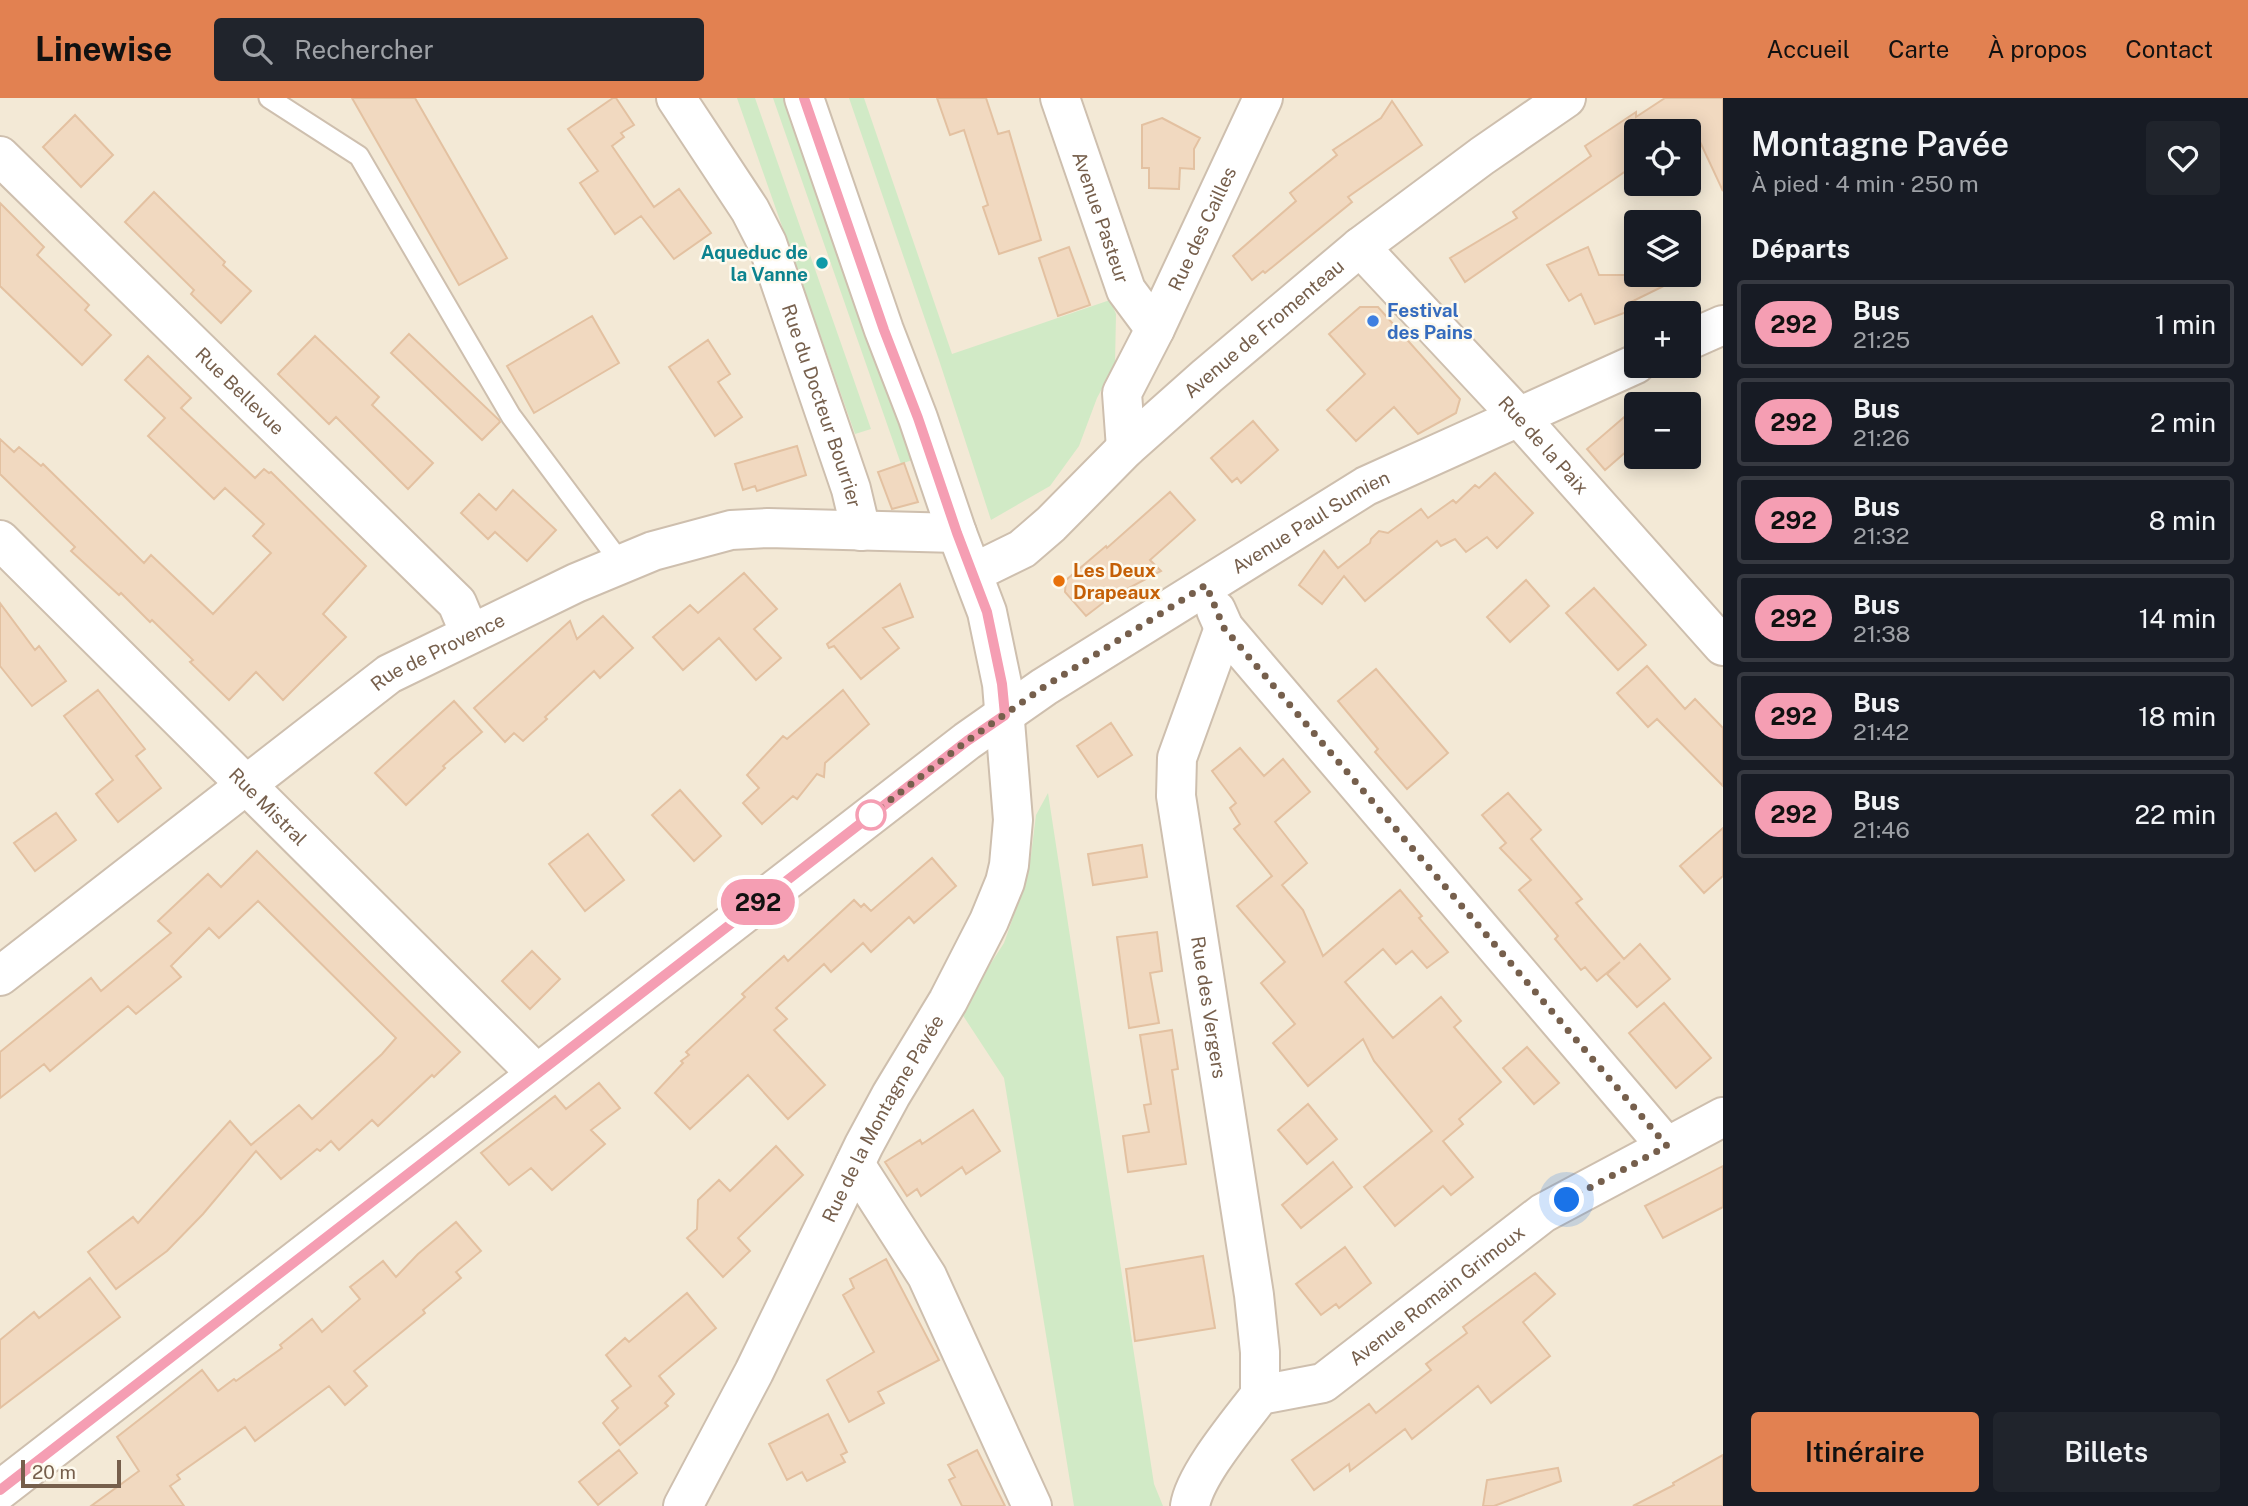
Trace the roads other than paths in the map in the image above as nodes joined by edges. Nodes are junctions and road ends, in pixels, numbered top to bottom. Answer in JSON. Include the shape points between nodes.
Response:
{"nodes":[{"id":1,"x":269,"y":98,"type":"edge"},
{"id":2,"x":676,"y":98,"type":"edge"},
{"id":3,"x":804,"y":98,"type":"edge"},
{"id":4,"x":1060,"y":98,"type":"edge"},
{"id":5,"x":1263,"y":98,"type":"edge"},
{"id":6,"x":1566,"y":98,"type":"edge"},
{"id":7,"x":0,"y":156,"type":"edge"},
{"id":8,"x":1360,"y":247,"type":"junction"},
{"id":9,"x":1723,"y":325,"type":"edge"},
{"id":10,"x":1701,"y":335,"type":"edge"},
{"id":11,"x":1148,"y":344,"type":"junction"},
{"id":12,"x":1624,"y":369,"type":"edge"},
{"id":13,"x":1184,"y":396,"type":"junction"},
{"id":14,"x":1519,"y":417,"type":"junction"},
{"id":15,"x":1126,"y":448,"type":"junction"},
{"id":16,"x":861,"y":531,"type":"junction"},
{"id":17,"x":957,"y":533,"type":"junction"},
{"id":18,"x":0,"y":540,"type":"edge"},
{"id":19,"x":621,"y":563,"type":"junction"},
{"id":20,"x":973,"y":573,"type":"junction"},
{"id":21,"x":1206,"y":585,"type":"junction"},
{"id":22,"x":1224,"y":628,"type":"junction"},
{"id":23,"x":470,"y":634,"type":"junction"},
{"id":24,"x":1723,"y":646,"type":"edge"},
{"id":25,"x":1005,"y":715,"type":"junction"},
{"id":26,"x":248,"y":784,"type":"junction"},
{"id":27,"x":0,"y":976,"type":"edge"},
{"id":28,"x":536,"y":1073,"type":"junction"},
{"id":29,"x":1723,"y":1117,"type":"edge"},
{"id":30,"x":1667,"y":1146,"type":"junction"},
{"id":31,"x":855,"y":1164,"type":"junction"},
{"id":32,"x":1260,"y":1395,"type":"junction"},
{"id":33,"x":0,"y":1490,"type":"edge"},
{"id":34,"x":682,"y":1506,"type":"edge"},
{"id":35,"x":1032,"y":1506,"type":"edge"},
{"id":36,"x":1190,"y":1506,"type":"edge"}],
"edges":[{"from":1,"to":19,"type":"lane","via":[[359,156],[511,416]]},
{"from":2,"to":16,"type":"street","name":"Rue du Docteur Bourrier","via":[[767,243],[851,489]]},
{"from":3,"to":17,"type":"street","name":"Rue de la Montagne Pavée"},
{"from":4,"to":11,"type":"street","name":"Avenue Pasteur"},
{"from":5,"to":11,"type":"street","name":"Rue des Cailles"},
{"from":6,"to":8,"type":"street","name":"Avenue de Fromenteau"},
{"from":7,"to":23,"type":"street","name":"Rue Bellevue","via":[[457,603]]},
{"from":8,"to":13,"type":"street","name":"Avenue de Fromenteau"},
{"from":8,"to":14,"type":"street","name":"Rue de la Paix"},
{"from":9,"to":10,"type":"street"},
{"from":11,"to":13,"type":"street"},
{"from":11,"to":15,"type":"street","name":"Rue des Cailles","via":[[1122,393]]},
{"from":12,"to":14,"type":"street","name":"Avenue Paul Sumien"},
{"from":13,"to":15,"type":"street","name":"Avenue de Fromenteau"},
{"from":14,"to":21,"type":"street","name":"Avenue Paul Sumien","via":[[1366,486]]},
{"from":14,"to":24,"type":"street","name":"Rue de la Paix"},
{"from":15,"to":20,"type":"street","name":"Avenue de Fromenteau","via":[[1022,549]]},
{"from":16,"to":17,"type":"street","name":"Rue de Provence"},
{"from":16,"to":19,"type":"street","name":"Rue de Provence","via":[[731,530]]},
{"from":17,"to":20,"type":"street","name":"Rue de la Montagne Pavée"},
{"from":18,"to":26,"type":"street","name":"Rue Mistral"},
{"from":19,"to":23,"type":"street","name":"Rue de Provence"},
{"from":20,"to":25,"type":"street","name":"Rue de la Montagne Pavée","via":[[987,612]]},
{"from":21,"to":22,"type":"street"},
{"from":21,"to":25,"type":"street","name":"Avenue Paul Sumien"},
{"from":22,"to":30,"type":"street"},
{"from":22,"to":32,"type":"street","name":"Rue des Vergers","via":[[1177,758],[1176,796],[1254,1295],[1261,1352]]},
{"from":23,"to":26,"type":"street","name":"Rue de Provence","via":[[388,674]]},
{"from":25,"to":28,"type":"street","name":"Avenue Paul Sumien"},
{"from":25,"to":31,"type":"street","name":"Rue de la Montagne Pavée","via":[[1013,820],[1005,883],[948,1001]]},
{"from":26,"to":27,"type":"street","name":"Rue de Provence"},
{"from":26,"to":28,"type":"street","name":"Rue Mistral"},
{"from":28,"to":33,"type":"street","name":"Avenue Paul Sumien"},
{"from":29,"to":30,"type":"street","name":"Avenue Romain Grimoux"},
{"from":30,"to":32,"type":"street","name":"Avenue Romain Grimoux","via":[[1543,1213],[1322,1382]]},
{"from":31,"to":34,"type":"street","name":"Rue de la Montagne Pavée","via":[[754,1372]]},
{"from":31,"to":35,"type":"street","via":[[927,1276]]},
{"from":32,"to":36,"type":"street","via":[[1205,1471]]}]}
